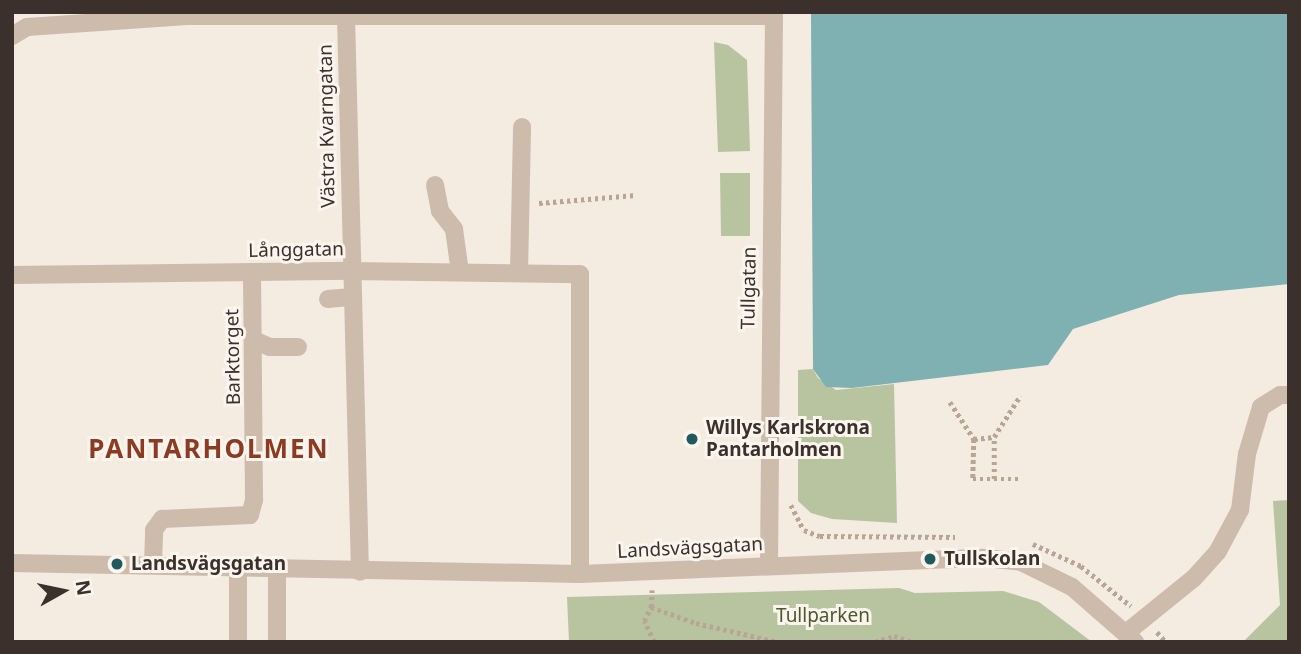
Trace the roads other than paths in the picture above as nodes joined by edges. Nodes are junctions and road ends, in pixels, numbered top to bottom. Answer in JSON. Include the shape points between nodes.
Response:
{"nodes":[{"id":1,"x":774,"y":14,"type":"edge"},
{"id":2,"x":346,"y":16,"type":"junction"},
{"id":3,"x":12,"y":36,"type":"edge"},
{"id":4,"x":522,"y":127,"type":"dead end"},
{"id":5,"x":435,"y":185,"type":"dead end"},
{"id":6,"x":351,"y":271,"type":"junction"},
{"id":7,"x":252,"y":272,"type":"junction"},
{"id":8,"x":460,"y":272,"type":"junction"},
{"id":9,"x":519,"y":273,"type":"junction"},
{"id":10,"x":12,"y":275,"type":"edge"},
{"id":11,"x":352,"y":297,"type":"junction"},
{"id":12,"x":328,"y":299,"type":"dead end"},
{"id":13,"x":254,"y":340,"type":"junction"},
{"id":14,"x":298,"y":346,"type":"dead end"},
{"id":15,"x":1289,"y":395,"type":"edge"},
{"id":16,"x":12,"y":563,"type":"edge"},
{"id":17,"x":153,"y":564,"type":"junction"},
{"id":18,"x":769,"y":564,"type":"junction"},
{"id":19,"x":238,"y":565,"type":"junction"},
{"id":20,"x":277,"y":571,"type":"junction"},
{"id":21,"x":360,"y":572,"type":"junction"},
{"id":22,"x":580,"y":574,"type":"junction"},
{"id":23,"x":1130,"y":637,"type":"edge"},
{"id":24,"x":238,"y":642,"type":"edge"},
{"id":25,"x":277,"y":642,"type":"edge"}],
"edges":[{"from":1,"to":2,"type":"street"},
{"from":1,"to":18,"type":"street","name":"Tullgatan"},
{"from":2,"to":3,"type":"street","via":[[187,16],[27,27]]},
{"from":2,"to":6,"type":"street","name":"Västra Kvarngatan"},
{"from":4,"to":9,"type":"street"},
{"from":5,"to":8,"type":"street","via":[[440,211],[454,229]]},
{"from":6,"to":7,"type":"street","name":"Långgatan"},
{"from":6,"to":8,"type":"street","name":"Långgatan"},
{"from":6,"to":11,"type":"street","name":"Västra Kvarngatan"},
{"from":7,"to":10,"type":"street","name":"Långgatan"},
{"from":7,"to":13,"type":"street","name":"Barktorget"},
{"from":8,"to":9,"type":"street","name":"Långgatan"},
{"from":9,"to":22,"type":"street","name":"Långgatan","via":[[580,274]]},
{"from":11,"to":12,"type":"street"},
{"from":11,"to":21,"type":"street","name":"Västra Kvarngatan"},
{"from":13,"to":14,"type":"street","via":[[270,347]]},
{"from":13,"to":17,"type":"street","name":"Barktorget","via":[[254,500],[250,515],[162,519],[154,530]]},
{"from":15,"to":23,"type":"street","via":[[1280,395],[1261,407],[1247,454],[1240,510],[1218,551],[1194,578],[1142,616]]},
{"from":16,"to":17,"type":"street","name":"Landsvägsgatan"},
{"from":17,"to":19,"type":"street","name":"Landsvägsgatan"},
{"from":18,"to":22,"type":"street","name":"Landsvägsgatan"},
{"from":18,"to":23,"type":"street","name":"Landsvägsgatan","via":[[985,558],[1021,562],[1072,587]]},
{"from":19,"to":20,"type":"street","name":"Landsvägsgatan"},
{"from":19,"to":24,"type":"street"},
{"from":20,"to":21,"type":"street","name":"Landsvägsgatan"},
{"from":20,"to":25,"type":"street"},
{"from":21,"to":22,"type":"street","name":"Landsvägsgatan"}]}
